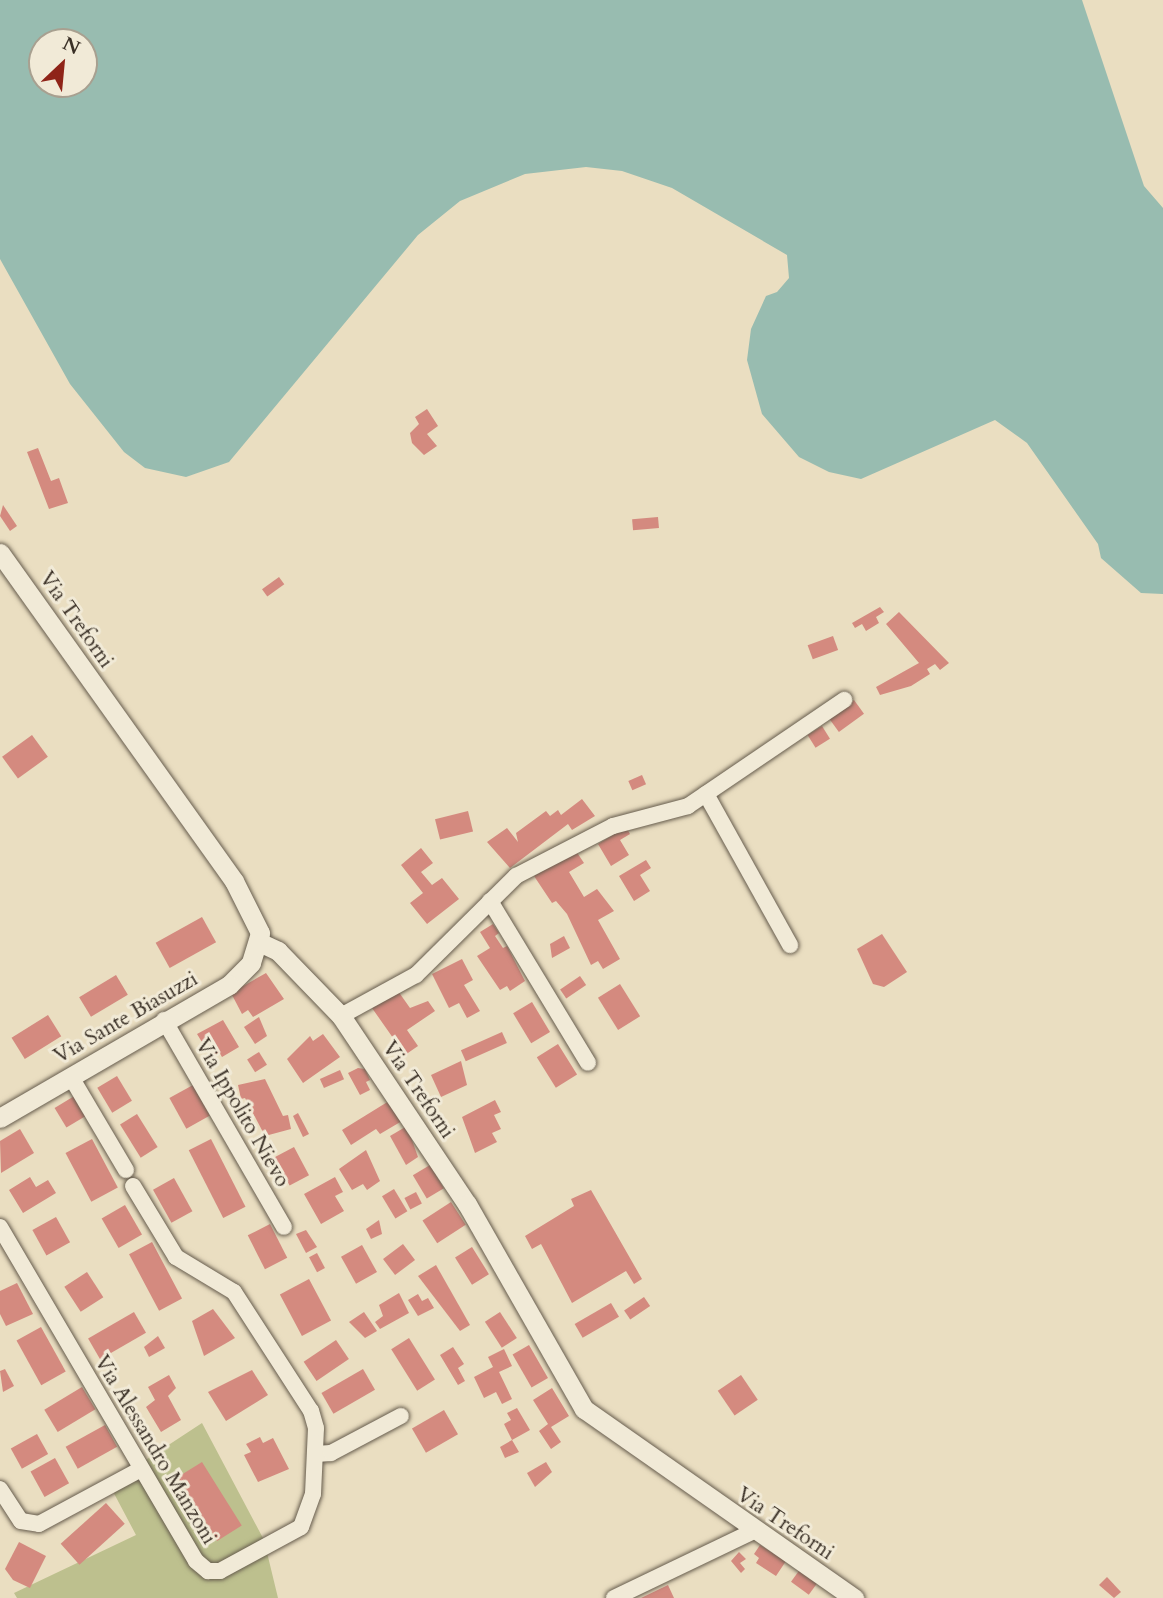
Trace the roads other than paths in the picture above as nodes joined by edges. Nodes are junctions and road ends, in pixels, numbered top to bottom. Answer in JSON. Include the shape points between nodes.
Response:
{"nodes":[{"id":1,"x":0,"y":553,"type":"edge"},
{"id":2,"x":844,"y":700,"type":"dead end"},
{"id":3,"x":706,"y":794,"type":"junction"},
{"id":4,"x":491,"y":901,"type":"junction"},
{"id":5,"x":259,"y":942,"type":"junction"},
{"id":6,"x":790,"y":945,"type":"dead end"},
{"id":7,"x":341,"y":1016,"type":"junction"},
{"id":8,"x":164,"y":1020,"type":"junction"},
{"id":9,"x":588,"y":1063,"type":"dead end"},
{"id":10,"x":71,"y":1077,"type":"junction"},
{"id":11,"x":0,"y":1118,"type":"edge"},
{"id":12,"x":126,"y":1170,"type":"dead end"},
{"id":13,"x":134,"y":1186,"type":"dead end"},
{"id":14,"x":0,"y":1227,"type":"edge"},
{"id":15,"x":284,"y":1227,"type":"dead end"},
{"id":16,"x":401,"y":1416,"type":"dead end"},
{"id":17,"x":316,"y":1454,"type":"junction"},
{"id":18,"x":141,"y":1469,"type":"junction"},
{"id":19,"x":0,"y":1489,"type":"edge"},
{"id":20,"x":754,"y":1531,"type":"junction"},
{"id":21,"x":614,"y":1598,"type":"edge"},
{"id":22,"x":854,"y":1598,"type":"edge"}],
"edges":[{"from":1,"to":5,"type":"street","name":"Via Treforni","via":[[233,881],[259,923]]},
{"from":2,"to":3,"type":"street"},
{"from":3,"to":4,"type":"street","via":[[688,806],[613,826],[516,876]]},
{"from":3,"to":6,"type":"street"},
{"from":4,"to":7,"type":"street","via":[[416,975]]},
{"from":4,"to":9,"type":"street"},
{"from":5,"to":7,"type":"street","name":"Via Treforni","via":[[278,951]]},
{"from":5,"to":8,"type":"street","name":"Via Sante Biasuzzi","via":[[251,963],[229,985]]},
{"from":7,"to":20,"type":"street","name":"Via Treforni","via":[[467,1204],[584,1409]]},
{"from":8,"to":10,"type":"street","name":"Via Sante Biasuzzi"},
{"from":8,"to":15,"type":"street","name":"Via Ippolito Nievo"},
{"from":10,"to":11,"type":"street","name":"Via Sante Biasuzzi"},
{"from":10,"to":12,"type":"street"},
{"from":13,"to":17,"type":"street","name":"Via Alessandro Manzoni","via":[[176,1257],[234,1292],[311,1411]]},
{"from":14,"to":18,"type":"street","name":"Via Alessandro Manzoni"},
{"from":16,"to":17,"type":"street","via":[[331,1452]]},
{"from":17,"to":18,"type":"street","name":"Via Alessandro Manzoni","via":[[309,1514],[301,1527],[220,1571],[208,1571],[196,1561]]},
{"from":18,"to":19,"type":"street","via":[[39,1524],[22,1521]]},
{"from":20,"to":21,"type":"street"},
{"from":20,"to":22,"type":"street","name":"Via Treforni"}]}
